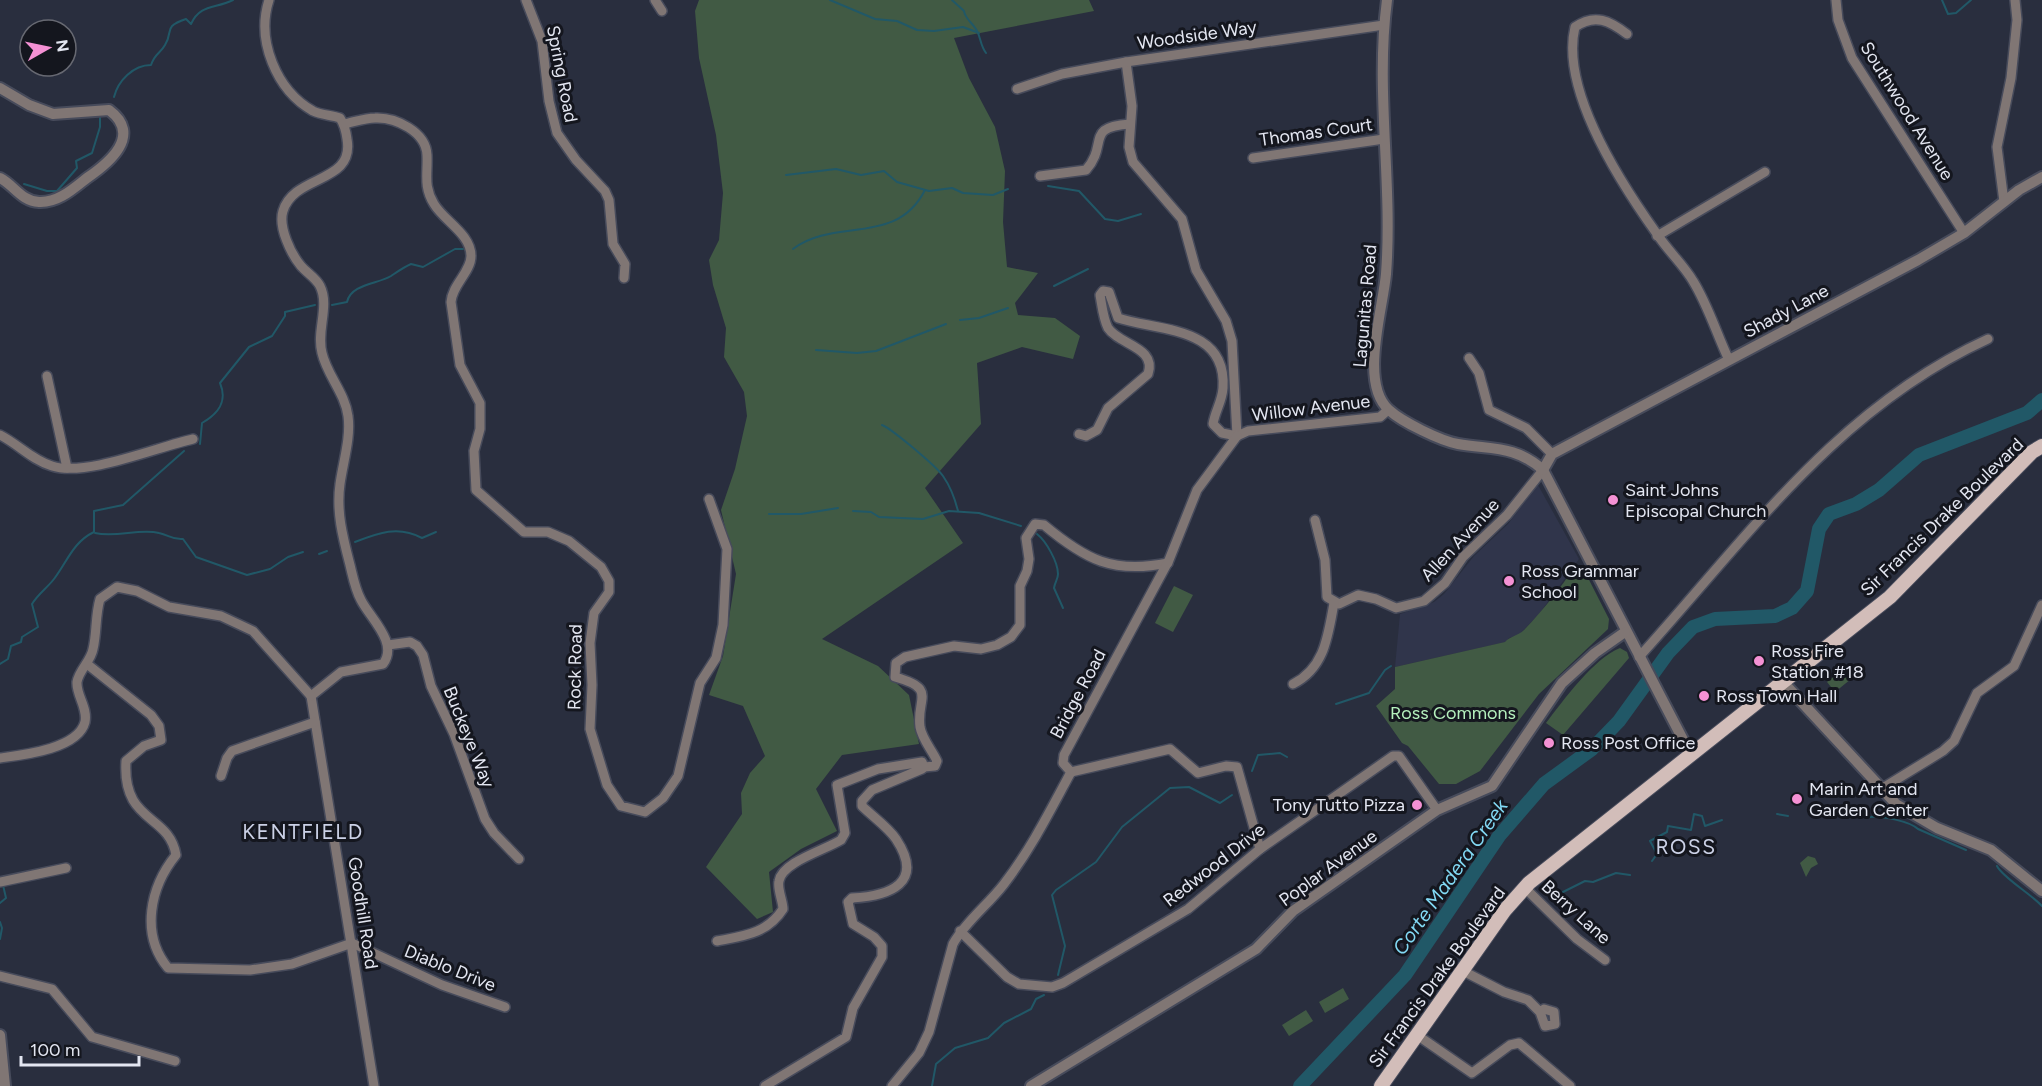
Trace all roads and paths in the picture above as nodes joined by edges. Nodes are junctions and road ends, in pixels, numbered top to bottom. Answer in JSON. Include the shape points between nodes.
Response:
{"nodes":[{"id":1,"x":269,"y":0,"type":"edge"},
{"id":2,"x":526,"y":0,"type":"edge"},
{"id":3,"x":655,"y":0,"type":"edge"},
{"id":4,"x":1388,"y":0,"type":"edge"},
{"id":5,"x":1836,"y":0,"type":"edge"},
{"id":6,"x":2015,"y":0,"type":"edge"},
{"id":7,"x":662,"y":11,"type":"dead end"},
{"id":8,"x":1384,"y":26,"type":"junction"},
{"id":9,"x":1627,"y":34,"type":"dead end"},
{"id":10,"x":1126,"y":62,"type":"junction"},
{"id":11,"x":0,"y":88,"type":"edge"},
{"id":12,"x":1017,"y":89,"type":"dead end"},
{"id":13,"x":344,"y":124,"type":"junction"},
{"id":14,"x":1131,"y":124,"type":"junction"},
{"id":15,"x":1384,"y":139,"type":"junction"},
{"id":16,"x":1253,"y":158,"type":"dead end"},
{"id":17,"x":1765,"y":171,"type":"dead end"},
{"id":18,"x":1040,"y":176,"type":"dead end"},
{"id":19,"x":2042,"y":177,"type":"edge"},
{"id":20,"x":0,"y":178,"type":"edge"},
{"id":21,"x":2004,"y":202,"type":"junction"},
{"id":22,"x":1964,"y":233,"type":"junction"},
{"id":23,"x":1657,"y":236,"type":"junction"},
{"id":24,"x":624,"y":279,"type":"dead end"},
{"id":25,"x":1988,"y":339,"type":"dead end"},
{"id":26,"x":1468,"y":357,"type":"dead end"},
{"id":27,"x":1729,"y":360,"type":"junction"},
{"id":28,"x":47,"y":376,"type":"dead end"},
{"id":29,"x":1388,"y":410,"type":"junction"},
{"id":30,"x":1079,"y":434,"type":"dead end"},
{"id":31,"x":0,"y":435,"type":"edge"},
{"id":32,"x":1238,"y":436,"type":"junction"},
{"id":33,"x":193,"y":439,"type":"dead end"},
{"id":34,"x":2042,"y":446,"type":"edge"},
{"id":35,"x":1552,"y":454,"type":"junction"},
{"id":36,"x":67,"y":468,"type":"junction"},
{"id":37,"x":1543,"y":470,"type":"junction"},
{"id":38,"x":709,"y":499,"type":"dead end"},
{"id":39,"x":1315,"y":520,"type":"dead end"},
{"id":40,"x":1168,"y":563,"type":"junction"},
{"id":41,"x":1334,"y":603,"type":"junction"},
{"id":42,"x":2042,"y":605,"type":"edge"},
{"id":43,"x":1625,"y":632,"type":"junction"},
{"id":44,"x":388,"y":645,"type":"junction"},
{"id":45,"x":1639,"y":657,"type":"junction"},
{"id":46,"x":87,"y":664,"type":"junction"},
{"id":47,"x":1783,"y":682,"type":"junction"},
{"id":48,"x":1293,"y":684,"type":"dead end"},
{"id":49,"x":311,"y":696,"type":"junction"},
{"id":50,"x":315,"y":722,"type":"junction"},
{"id":51,"x":1691,"y":755,"type":"junction"},
{"id":52,"x":0,"y":758,"type":"edge"},
{"id":53,"x":924,"y":767,"type":"junction"},
{"id":54,"x":1071,"y":772,"type":"junction"},
{"id":55,"x":221,"y":776,"type":"dead end"},
{"id":56,"x":1881,"y":789,"type":"junction"},
{"id":57,"x":1437,"y":810,"type":"junction"},
{"id":58,"x":1260,"y":849,"type":"junction"},
{"id":59,"x":519,"y":859,"type":"dead end"},
{"id":60,"x":66,"y":868,"type":"dead end"},
{"id":61,"x":4,"y":881,"type":"edge"},
{"id":62,"x":1525,"y":888,"type":"junction"},
{"id":63,"x":2042,"y":891,"type":"edge"},
{"id":64,"x":960,"y":932,"type":"junction"},
{"id":65,"x":717,"y":942,"type":"dead end"},
{"id":66,"x":352,"y":943,"type":"junction"},
{"id":67,"x":1605,"y":960,"type":"dead end"},
{"id":68,"x":1463,"y":970,"type":"junction"},
{"id":69,"x":0,"y":976,"type":"edge"},
{"id":70,"x":505,"y":1007,"type":"dead end"},
{"id":71,"x":1540,"y":1012,"type":"dead end"},
{"id":72,"x":0,"y":1035,"type":"edge"},
{"id":73,"x":1417,"y":1035,"type":"junction"},
{"id":74,"x":175,"y":1061,"type":"dead end"},
{"id":75,"x":5,"y":1086,"type":"edge"},
{"id":76,"x":374,"y":1086,"type":"edge"},
{"id":77,"x":765,"y":1086,"type":"edge"},
{"id":78,"x":892,"y":1086,"type":"edge"},
{"id":79,"x":1031,"y":1086,"type":"edge"},
{"id":80,"x":1381,"y":1086,"type":"edge"},
{"id":81,"x":1570,"y":1086,"type":"edge"}],
"edges":[{"from":1,"to":13,"type":"street","via":[[266,35],[282,84],[312,110],[340,118]]},
{"from":2,"to":24,"type":"street","name":"Spring Road","via":[[542,41],[557,133],[605,191],[613,244],[625,264]]},
{"from":3,"to":7,"type":"street"},
{"from":4,"to":8,"type":"street","name":"Lagunitas Road"},
{"from":5,"to":22,"type":"street","name":"Southwood Avenue","via":[[1838,20],[1852,58]]},
{"from":6,"to":21,"type":"street","via":[[2017,20],[2011,78],[1997,147]]},
{"from":8,"to":10,"type":"street","name":"Woodside Way"},
{"from":8,"to":15,"type":"street","name":"Lagunitas Road"},
{"from":9,"to":23,"type":"street","via":[[1612,22],[1584,21],[1575,27],[1573,50],[1579,89],[1606,156]]},
{"from":10,"to":12,"type":"street","name":"Woodside Way","via":[[1062,74]]},
{"from":10,"to":14,"type":"street"},
{"from":11,"to":20,"type":"street","via":[[52,114],[109,110],[117,118],[122,137],[119,150],[109,163],[53,200],[28,200]]},
{"from":13,"to":38,"type":"street","name":"Rock Road","via":[[383,118],[416,134],[427,152],[427,190],[469,246],[470,262],[451,302],[460,365],[480,403],[480,429],[474,451],[476,490],[524,532],[548,532],[569,541],[601,567],[609,581],[609,592],[594,613],[590,642],[590,729],[607,785],[621,806],[645,812],[663,798],[678,776],[700,683],[716,658],[723,625],[727,549]]},
{"from":13,"to":44,"type":"street","via":[[347,159],[339,168],[294,194],[283,212],[283,226],[296,258],[322,292],[322,354],[348,417],[339,494],[342,534],[359,597]]},
{"from":14,"to":18,"type":"street","via":[[1103,130],[1086,170]]},
{"from":14,"to":32,"type":"street","via":[[1129,147],[1133,162],[1182,219],[1196,270],[1226,321],[1236,372]]},
{"from":15,"to":16,"type":"street","name":"Thomas Court"},
{"from":15,"to":29,"type":"street","name":"Lagunitas Road","via":[[1389,216],[1374,367],[1377,393]]},
{"from":17,"to":23,"type":"street"},
{"from":19,"to":21,"type":"street","name":"Shady Lane"},
{"from":21,"to":22,"type":"street","name":"Shady Lane"},
{"from":22,"to":27,"type":"street","name":"Shady Lane"},
{"from":23,"to":27,"type":"street","via":[[1694,282]]},
{"from":25,"to":45,"type":"street","via":[[1931,370],[1823,451]]},
{"from":26,"to":35,"type":"street","via":[[1479,373],[1489,410],[1526,428]]},
{"from":27,"to":35,"type":"street","name":"Shady Lane"},
{"from":28,"to":36,"type":"street"},
{"from":29,"to":32,"type":"street","name":"Willow Avenue","via":[[1380,417]]},
{"from":29,"to":37,"type":"street","via":[[1456,444],[1517,452]]},
{"from":30,"to":32,"type":"street","via":[[1086,436],[1097,430],[1108,408],[1151,367],[1141,351],[1109,329],[1100,295],[1103,291],[1109,292],[1118,318],[1182,332],[1205,343],[1214,355],[1223,387],[1213,424],[1222,433]]},
{"from":31,"to":36,"type":"street","via":[[40,462]]},
{"from":32,"to":40,"type":"street","name":"Bridge Road","via":[[1197,490]]},
{"from":33,"to":36,"type":"street","via":[[127,459]]},
{"from":34,"to":47,"type":"main road","name":"Sir Francis Drake Boulevard","via":[[1890,597]]},
{"from":35,"to":37,"type":"street"},
{"from":37,"to":41,"type":"street","name":"Allen Avenue","via":[[1507,515],[1424,601],[1396,608],[1362,595]]},
{"from":37,"to":43,"type":"street"},
{"from":39,"to":41,"type":"street","via":[[1325,560],[1327,597]]},
{"from":40,"to":53,"type":"street","via":[[1116,567],[1093,559],[1044,525],[1035,524],[1026,538],[1029,559],[1020,586],[1020,624],[1011,637],[981,649],[954,646],[905,657],[896,663],[895,677],[912,683],[924,700],[920,730],[937,761],[935,766]]},
{"from":40,"to":54,"type":"street","name":"Bridge Road","via":[[1064,755],[1063,763]]},
{"from":41,"to":48,"type":"street","via":[[1321,658],[1305,678]]},
{"from":42,"to":56,"type":"street","via":[[2013,666],[1977,693],[1954,741]]},
{"from":43,"to":45,"type":"street"},
{"from":43,"to":57,"type":"street","name":"Poplar Avenue","via":[[1562,683],[1492,786]]},
{"from":44,"to":49,"type":"street","via":[[383,664],[341,672]]},
{"from":44,"to":59,"type":"street","name":"Buckeye Way","via":[[410,642],[420,650],[480,809],[494,833]]},
{"from":45,"to":51,"type":"street"},
{"from":46,"to":49,"type":"street","via":[[93,651],[100,599],[108,591],[124,587],[160,604],[221,616],[254,631]]},
{"from":46,"to":52,"type":"street","via":[[77,686],[85,723],[74,737],[43,750]]},
{"from":46,"to":66,"type":"street","via":[[151,715],[159,726],[161,741],[144,746],[126,761],[125,780],[131,801],[174,842],[176,855],[163,871],[151,911],[152,941],[168,968],[250,970],[292,964]]},
{"from":47,"to":51,"type":"main road","name":"Sir Francis Drake Boulevard"},
{"from":47,"to":56,"type":"street"},
{"from":49,"to":50,"type":"street","name":"Goodhill Road"},
{"from":50,"to":55,"type":"street","via":[[232,751]]},
{"from":50,"to":66,"type":"street","name":"Goodhill Road"},
{"from":51,"to":62,"type":"main road","name":"Sir Francis Drake Boulevard"},
{"from":53,"to":65,"type":"street","via":[[922,762],[915,761],[878,769],[837,785],[845,833],[841,840],[782,873],[778,884],[783,909],[775,921],[762,930]]},
{"from":53,"to":77,"type":"street","via":[[872,790],[862,801],[862,806],[895,837],[906,868],[902,882],[887,894],[852,898],[848,902],[853,924],[882,946],[882,957],[853,1008],[846,1037]]},
{"from":54,"to":58,"type":"street","via":[[1170,749],[1198,773],[1226,766],[1237,768]]},
{"from":54,"to":64,"type":"street","via":[[1037,838],[1003,885]]},
{"from":56,"to":63,"type":"street","via":[[1910,814],[1991,850]]},
{"from":57,"to":58,"type":"street","name":"Redwood Drive","via":[[1396,755]]},
{"from":57,"to":79,"type":"street","name":"Poplar Avenue","via":[[1293,911],[1256,949]]},
{"from":58,"to":64,"type":"street","name":"Redwood Drive","via":[[1188,909],[1076,977],[1052,987],[1019,984],[1007,977]]},
{"from":60,"to":61,"type":"street"},
{"from":62,"to":67,"type":"street","name":"Berry Lane","via":[[1577,939]]},
{"from":62,"to":68,"type":"main road","name":"Sir Francis Drake Boulevard"},
{"from":64,"to":78,"type":"street","via":[[953,944],[929,1032],[919,1053]]},
{"from":66,"to":70,"type":"street","name":"Diablo Drive","via":[[435,982]]},
{"from":66,"to":76,"type":"street","name":"Goodhill Road"},
{"from":68,"to":71,"type":"street","via":[[1528,1000]]},
{"from":68,"to":73,"type":"main road","name":"Sir Francis Drake Boulevard"},
{"from":69,"to":74,"type":"street","via":[[52,989],[92,1037]]},
{"from":72,"to":75,"type":"street"},
{"from":73,"to":80,"type":"main road","name":"Sir Francis Drake Boulevard"},
{"from":73,"to":81,"type":"street","via":[[1472,1072],[1519,1043]]}]}
